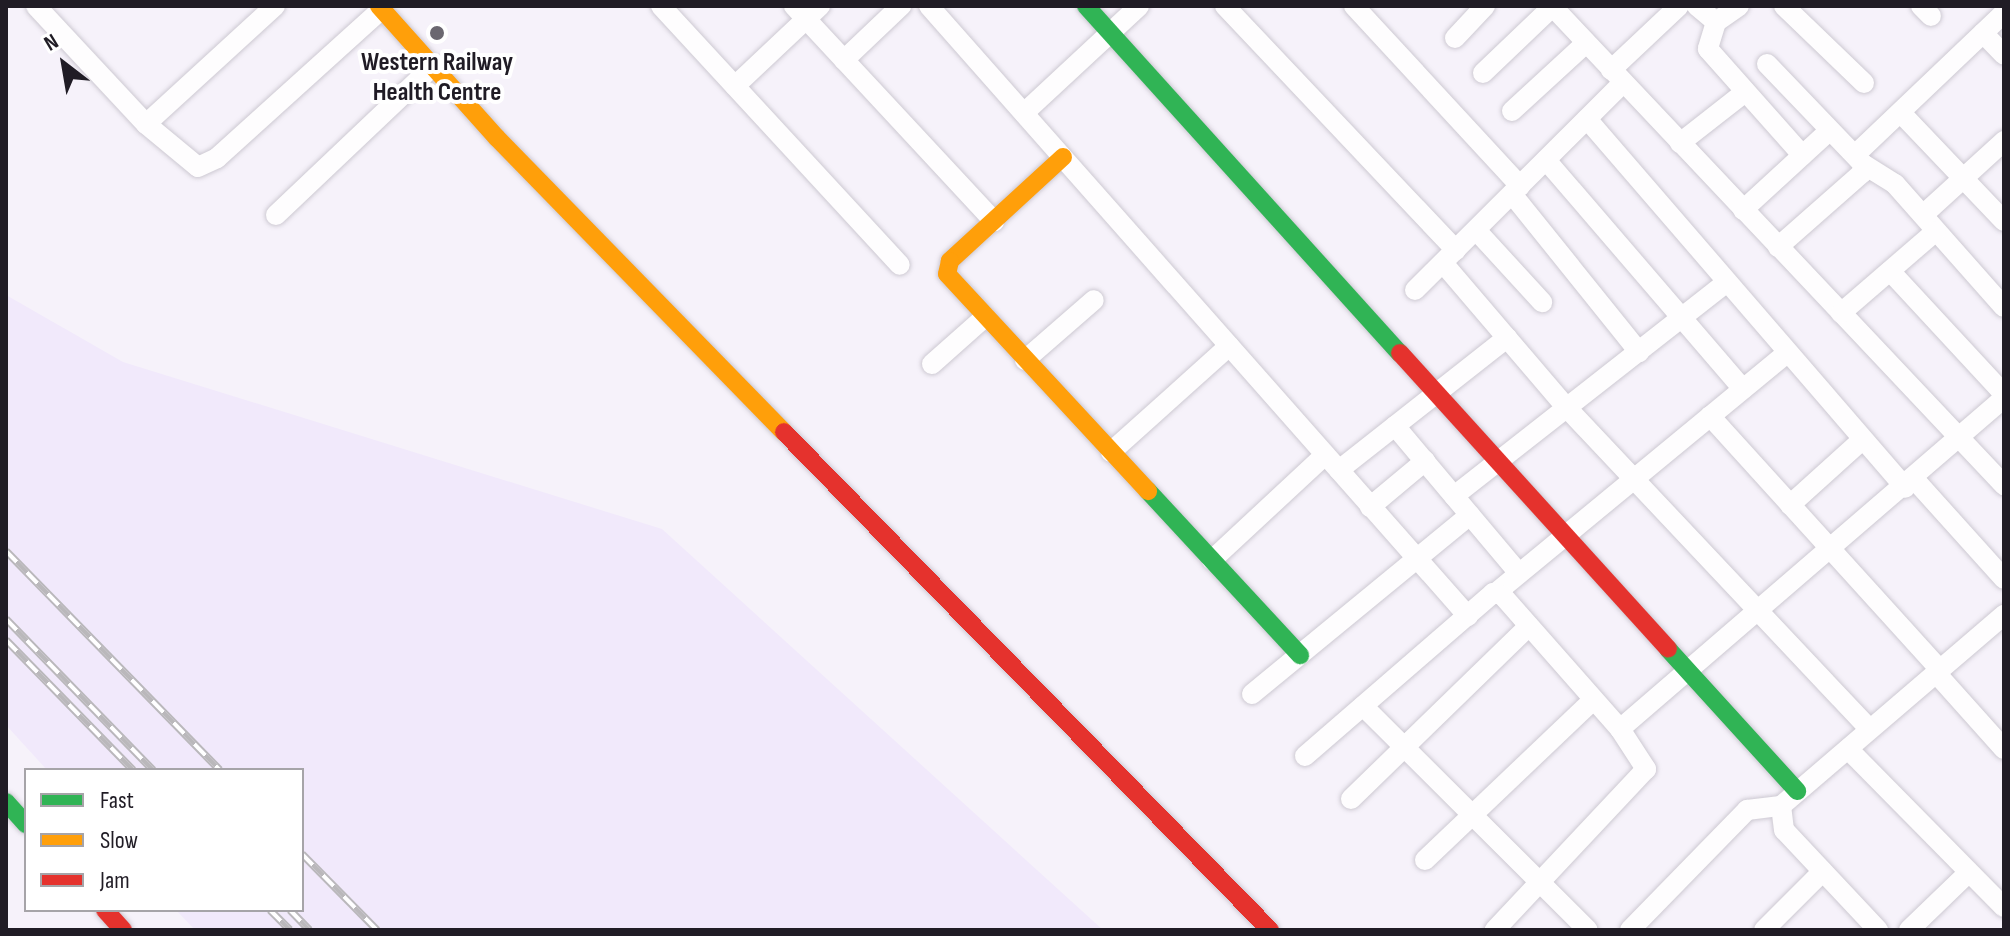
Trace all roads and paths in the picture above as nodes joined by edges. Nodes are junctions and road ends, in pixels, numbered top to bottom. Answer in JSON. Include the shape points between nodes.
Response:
{"nodes":[{"id":1,"x":275,"y":6,"type":"edge"},
{"id":2,"x":661,"y":6,"type":"edge"},
{"id":3,"x":901,"y":6,"type":"edge"},
{"id":4,"x":929,"y":6,"type":"edge"},
{"id":5,"x":1086,"y":6,"type":"edge"},
{"id":6,"x":1139,"y":6,"type":"edge"},
{"id":7,"x":1225,"y":6,"type":"edge"},
{"id":8,"x":1354,"y":6,"type":"edge"},
{"id":9,"x":1485,"y":6,"type":"edge"},
{"id":10,"x":1553,"y":6,"type":"edge"},
{"id":11,"x":1679,"y":6,"type":"edge"},
{"id":12,"x":1697,"y":6,"type":"edge"},
{"id":13,"x":1739,"y":6,"type":"edge"},
{"id":14,"x":1784,"y":6,"type":"edge"},
{"id":15,"x":382,"y":7,"type":"edge"},
{"id":16,"x":47,"y":10,"type":"edge"},
{"id":17,"x":807,"y":11,"type":"edge"},
{"id":18,"x":2004,"y":13,"type":"edge"},
{"id":19,"x":1716,"y":22,"type":"junction"},
{"id":20,"x":1110,"y":32,"type":"junction"},
{"id":21,"x":1983,"y":33,"type":"junction"},
{"id":22,"x":1455,"y":38,"type":"dead end"},
{"id":23,"x":1586,"y":43,"type":"junction"},
{"id":24,"x":2004,"y":55,"type":"edge"},
{"id":25,"x":844,"y":60,"type":"junction"},
{"id":26,"x":1767,"y":64,"type":"dead end"},
{"id":27,"x":434,"y":65,"type":"junction"},
{"id":28,"x":1483,"y":73,"type":"dead end"},
{"id":29,"x":1617,"y":76,"type":"junction"},
{"id":30,"x":1864,"y":83,"type":"dead end"},
{"id":31,"x":735,"y":86,"type":"junction"},
{"id":32,"x":1745,"y":92,"type":"junction"},
{"id":33,"x":1512,"y":111,"type":"dead end"},
{"id":34,"x":1024,"y":113,"type":"junction"},
{"id":35,"x":1901,"y":113,"type":"junction"},
{"id":36,"x":1587,"y":119,"type":"junction"},
{"id":37,"x":146,"y":124,"type":"junction"},
{"id":38,"x":1829,"y":131,"type":"junction"},
{"id":39,"x":2004,"y":141,"type":"edge"},
{"id":40,"x":1680,"y":143,"type":"junction"},
{"id":41,"x":1802,"y":155,"type":"junction"},
{"id":42,"x":1063,"y":157,"type":"junction"},
{"id":43,"x":1860,"y":159,"type":"junction"},
{"id":44,"x":1546,"y":160,"type":"junction"},
{"id":45,"x":1963,"y":179,"type":"junction"},
{"id":46,"x":1516,"y":190,"type":"junction"},
{"id":47,"x":1743,"y":210,"type":"junction"},
{"id":48,"x":276,"y":215,"type":"dead end"},
{"id":49,"x":994,"y":221,"type":"junction"},
{"id":50,"x":2004,"y":221,"type":"edge"},
{"id":51,"x":1929,"y":223,"type":"junction"},
{"id":52,"x":1476,"y":230,"type":"junction"},
{"id":53,"x":1778,"y":247,"type":"junction"},
{"id":54,"x":1449,"y":257,"type":"junction"},
{"id":55,"x":900,"y":265,"type":"dead end"},
{"id":56,"x":1890,"y":271,"type":"junction"},
{"id":57,"x":1724,"y":284,"type":"junction"},
{"id":58,"x":1415,"y":290,"type":"dead end"},
{"id":59,"x":1094,"y":300,"type":"dead end"},
{"id":60,"x":1542,"y":302,"type":"dead end"},
{"id":61,"x":2004,"y":307,"type":"edge"},
{"id":62,"x":1841,"y":313,"type":"junction"},
{"id":63,"x":985,"y":317,"type":"junction"},
{"id":64,"x":1681,"y":319,"type":"junction"},
{"id":65,"x":1507,"y":338,"type":"junction"},
{"id":66,"x":1229,"y":346,"type":"junction"},
{"id":67,"x":1639,"y":352,"type":"junction"},
{"id":68,"x":1785,"y":355,"type":"junction"},
{"id":69,"x":1025,"y":360,"type":"junction"},
{"id":70,"x":932,"y":364,"type":"dead end"},
{"id":71,"x":1743,"y":389,"type":"junction"},
{"id":72,"x":1437,"y":393,"type":"junction"},
{"id":73,"x":2004,"y":396,"type":"edge"},
{"id":74,"x":1567,"y":408,"type":"junction"},
{"id":75,"x":1710,"y":416,"type":"junction"},
{"id":76,"x":1395,"y":426,"type":"junction"},
{"id":77,"x":1961,"y":439,"type":"junction"},
{"id":78,"x":1862,"y":440,"type":"junction"},
{"id":79,"x":1111,"y":452,"type":"junction"},
{"id":80,"x":1425,"y":461,"type":"junction"},
{"id":81,"x":1332,"y":463,"type":"junction"},
{"id":82,"x":1498,"y":463,"type":"junction"},
{"id":83,"x":1633,"y":478,"type":"junction"},
{"id":84,"x":1910,"y":484,"type":"junction"},
{"id":85,"x":2004,"y":485,"type":"edge"},
{"id":86,"x":1454,"y":496,"type":"junction"},
{"id":87,"x":1790,"y":505,"type":"junction"},
{"id":88,"x":1370,"y":507,"type":"junction"},
{"id":89,"x":1470,"y":515,"type":"junction"},
{"id":90,"x":1561,"y":536,"type":"junction"},
{"id":91,"x":1832,"y":552,"type":"junction"},
{"id":92,"x":1212,"y":560,"type":"junction"},
{"id":93,"x":1416,"y":561,"type":"junction"},
{"id":94,"x":1519,"y":573,"type":"junction"},
{"id":95,"x":2004,"y":579,"type":"edge"},
{"id":96,"x":1497,"y":592,"type":"junction"},
{"id":97,"x":1760,"y":612,"type":"junction"},
{"id":98,"x":2004,"y":615,"type":"edge"},
{"id":99,"x":1468,"y":616,"type":"junction"},
{"id":100,"x":1529,"y":626,"type":"junction"},
{"id":101,"x":1300,"y":655,"type":"junction"},
{"id":102,"x":1938,"y":671,"type":"junction"},
{"id":103,"x":1687,"y":672,"type":"junction"},
{"id":104,"x":1252,"y":694,"type":"dead end"},
{"id":105,"x":1592,"y":701,"type":"junction"},
{"id":106,"x":1363,"y":706,"type":"junction"},
{"id":107,"x":1620,"y":729,"type":"junction"},
{"id":108,"x":1870,"y":729,"type":"junction"},
{"id":109,"x":1404,"y":747,"type":"junction"},
{"id":110,"x":1848,"y":749,"type":"junction"},
{"id":111,"x":2004,"y":749,"type":"edge"},
{"id":112,"x":1305,"y":756,"type":"dead end"},
{"id":113,"x":1797,"y":791,"type":"junction"},
{"id":114,"x":1351,"y":799,"type":"dead end"},
{"id":115,"x":6,"y":802,"type":"edge"},
{"id":116,"x":1781,"y":806,"type":"junction"},
{"id":117,"x":1471,"y":814,"type":"junction"},
{"id":118,"x":24,"y":822,"type":"edge"},
{"id":119,"x":1425,"y":860,"type":"dead end"},
{"id":120,"x":1823,"y":871,"type":"junction"},
{"id":121,"x":1969,"y":872,"type":"junction"},
{"id":122,"x":1540,"y":884,"type":"junction"},
{"id":123,"x":2004,"y":907,"type":"edge"},
{"id":124,"x":107,"y":912,"type":"edge"},
{"id":125,"x":123,"y":930,"type":"edge"},
{"id":126,"x":1270,"y":930,"type":"edge"},
{"id":127,"x":1495,"y":930,"type":"edge"},
{"id":128,"x":1588,"y":930,"type":"edge"},
{"id":129,"x":1630,"y":930,"type":"edge"},
{"id":130,"x":1764,"y":930,"type":"edge"},
{"id":131,"x":1878,"y":930,"type":"edge"},
{"id":132,"x":1909,"y":930,"type":"edge"}],
"edges":[{"from":1,"to":37,"type":"street"},
{"from":2,"to":31,"type":"street"},
{"from":3,"to":25,"type":"street"},
{"from":4,"to":34,"type":"street"},
{"from":5,"to":20,"type":"street"},
{"from":6,"to":20,"type":"street"},
{"from":7,"to":54,"type":"street"},
{"from":8,"to":46,"type":"street"},
{"from":9,"to":22,"type":"street"},
{"from":10,"to":23,"type":"street"},
{"from":10,"to":28,"type":"street"},
{"from":11,"to":29,"type":"street"},
{"from":12,"to":19,"type":"street"},
{"from":13,"to":19,"type":"street"},
{"from":14,"to":30,"type":"street"},
{"from":15,"to":27,"type":"street"},
{"from":15,"to":37,"type":"street","via":[[203,167],[192,165]]},
{"from":16,"to":37,"type":"street"},
{"from":17,"to":25,"type":"street"},
{"from":17,"to":31,"type":"street"},
{"from":18,"to":21,"type":"street"},
{"from":19,"to":32,"type":"street","via":[[1708,49]]},
{"from":20,"to":34,"type":"street"},
{"from":20,"to":72,"type":"street"},
{"from":21,"to":24,"type":"street"},
{"from":21,"to":35,"type":"street"},
{"from":23,"to":29,"type":"street"},
{"from":23,"to":33,"type":"street"},
{"from":25,"to":49,"type":"street"},
{"from":26,"to":38,"type":"street"},
{"from":27,"to":48,"type":"street"},
{"from":27,"to":126,"type":"street","via":[[508,149]]},
{"from":29,"to":36,"type":"street"},
{"from":29,"to":40,"type":"street"},
{"from":31,"to":55,"type":"street"},
{"from":32,"to":40,"type":"street"},
{"from":32,"to":41,"type":"street"},
{"from":34,"to":42,"type":"street"},
{"from":35,"to":43,"type":"street"},
{"from":35,"to":45,"type":"street"},
{"from":36,"to":44,"type":"street"},
{"from":36,"to":57,"type":"street"},
{"from":38,"to":41,"type":"street"},
{"from":38,"to":43,"type":"street"},
{"from":39,"to":45,"type":"street"},
{"from":40,"to":47,"type":"street"},
{"from":41,"to":47,"type":"street"},
{"from":42,"to":49,"type":"street"},
{"from":42,"to":66,"type":"street"},
{"from":43,"to":51,"type":"street","via":[[1887,176]]},
{"from":43,"to":53,"type":"street","via":[[1862,173]]},
{"from":44,"to":46,"type":"street"},
{"from":44,"to":64,"type":"street"},
{"from":45,"to":50,"type":"street"},
{"from":45,"to":51,"type":"street"},
{"from":46,"to":52,"type":"street"},
{"from":46,"to":67,"type":"street"},
{"from":47,"to":53,"type":"street"},
{"from":49,"to":63,"type":"street","via":[[946,267]]},
{"from":51,"to":56,"type":"street"},
{"from":51,"to":61,"type":"street"},
{"from":52,"to":54,"type":"street"},
{"from":52,"to":60,"type":"street"},
{"from":53,"to":62,"type":"street"},
{"from":54,"to":58,"type":"street"},
{"from":54,"to":65,"type":"street"},
{"from":56,"to":62,"type":"street"},
{"from":56,"to":73,"type":"street"},
{"from":57,"to":64,"type":"street"},
{"from":57,"to":68,"type":"street"},
{"from":59,"to":69,"type":"street"},
{"from":62,"to":77,"type":"street"},
{"from":63,"to":69,"type":"street"},
{"from":63,"to":70,"type":"street"},
{"from":64,"to":67,"type":"street"},
{"from":64,"to":71,"type":"street"},
{"from":65,"to":72,"type":"street"},
{"from":65,"to":74,"type":"street"},
{"from":66,"to":79,"type":"street"},
{"from":66,"to":81,"type":"street"},
{"from":67,"to":74,"type":"street"},
{"from":68,"to":71,"type":"street"},
{"from":68,"to":78,"type":"street"},
{"from":69,"to":79,"type":"street"},
{"from":71,"to":75,"type":"street"},
{"from":72,"to":76,"type":"street"},
{"from":72,"to":82,"type":"street"},
{"from":73,"to":77,"type":"street"},
{"from":74,"to":82,"type":"street"},
{"from":74,"to":83,"type":"street"},
{"from":75,"to":83,"type":"street"},
{"from":75,"to":87,"type":"street"},
{"from":76,"to":80,"type":"street"},
{"from":76,"to":81,"type":"street"},
{"from":77,"to":84,"type":"street"},
{"from":77,"to":85,"type":"street"},
{"from":78,"to":84,"type":"street"},
{"from":78,"to":87,"type":"street"},
{"from":79,"to":92,"type":"street"},
{"from":80,"to":86,"type":"street"},
{"from":80,"to":88,"type":"street"},
{"from":81,"to":88,"type":"street"},
{"from":81,"to":92,"type":"street"},
{"from":82,"to":86,"type":"street"},
{"from":82,"to":90,"type":"street"},
{"from":83,"to":90,"type":"street"},
{"from":83,"to":97,"type":"street"},
{"from":84,"to":91,"type":"street"},
{"from":84,"to":95,"type":"street"},
{"from":86,"to":89,"type":"street"},
{"from":87,"to":91,"type":"street"},
{"from":88,"to":93,"type":"street"},
{"from":89,"to":93,"type":"street"},
{"from":89,"to":94,"type":"street"},
{"from":90,"to":94,"type":"street"},
{"from":90,"to":103,"type":"street"},
{"from":91,"to":97,"type":"street"},
{"from":91,"to":102,"type":"street"},
{"from":92,"to":101,"type":"street"},
{"from":93,"to":99,"type":"street"},
{"from":93,"to":101,"type":"street"},
{"from":94,"to":96,"type":"street"},
{"from":96,"to":99,"type":"street"},
{"from":96,"to":100,"type":"street"},
{"from":97,"to":103,"type":"street"},
{"from":97,"to":108,"type":"street"},
{"from":98,"to":102,"type":"street"},
{"from":99,"to":106,"type":"street"},
{"from":100,"to":105,"type":"street"},
{"from":100,"to":109,"type":"street"},
{"from":101,"to":104,"type":"street"},
{"from":102,"to":108,"type":"street"},
{"from":102,"to":111,"type":"street"},
{"from":103,"to":107,"type":"street"},
{"from":103,"to":113,"type":"street"},
{"from":105,"to":107,"type":"street"},
{"from":105,"to":117,"type":"street"},
{"from":106,"to":109,"type":"street"},
{"from":106,"to":112,"type":"street"},
{"from":107,"to":122,"type":"street","via":[[1646,769]]},
{"from":108,"to":110,"type":"street"},
{"from":109,"to":114,"type":"street"},
{"from":109,"to":117,"type":"street"},
{"from":110,"to":113,"type":"street"},
{"from":110,"to":121,"type":"street"},
{"from":113,"to":116,"type":"street"},
{"from":115,"to":118,"type":"street"},
{"from":116,"to":120,"type":"street","via":[[1784,830]]},
{"from":116,"to":129,"type":"street","via":[[1747,810]]},
{"from":117,"to":119,"type":"street"},
{"from":117,"to":122,"type":"street"},
{"from":120,"to":130,"type":"street"},
{"from":120,"to":131,"type":"street"},
{"from":121,"to":123,"type":"street"},
{"from":121,"to":132,"type":"street"},
{"from":122,"to":127,"type":"street"},
{"from":122,"to":128,"type":"street"},
{"from":124,"to":125,"type":"street"}]}
